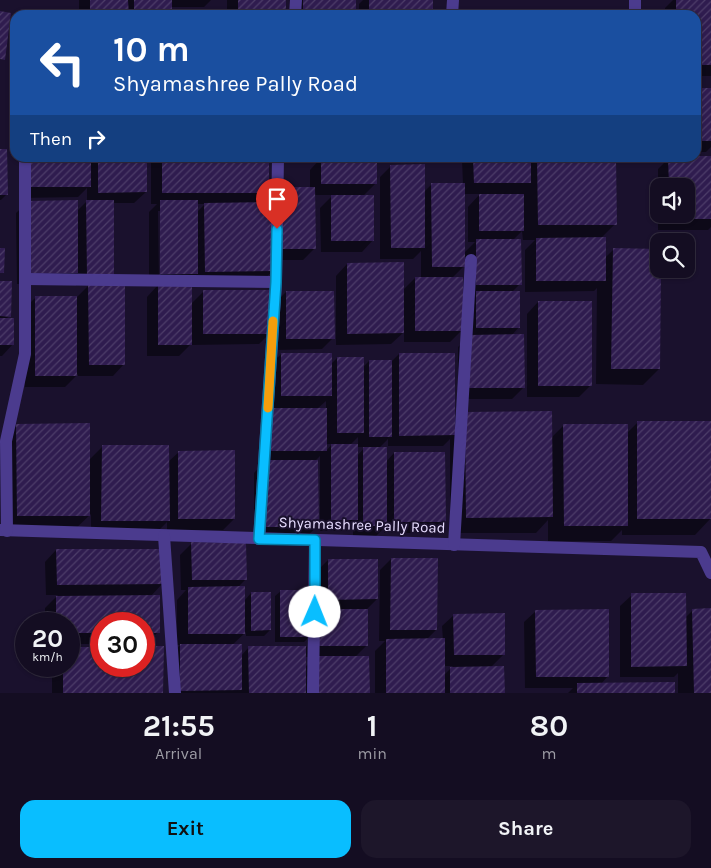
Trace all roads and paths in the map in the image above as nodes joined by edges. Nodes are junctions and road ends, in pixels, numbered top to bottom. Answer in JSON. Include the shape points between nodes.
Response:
{"nodes":[{"id":1,"x":25,"y":162,"type":"edge"},
{"id":2,"x":278,"y":162,"type":"edge"},
{"id":3,"x":470,"y":260,"type":"dead end"},
{"id":4,"x":25,"y":279,"type":"junction"},
{"id":5,"x":276,"y":282,"type":"junction"},
{"id":6,"x":4,"y":530,"type":"edge"},
{"id":7,"x":164,"y":536,"type":"junction"},
{"id":8,"x":259,"y":539,"type":"junction"},
{"id":9,"x":315,"y":540,"type":"junction"},
{"id":10,"x":454,"y":544,"type":"junction"},
{"id":11,"x":711,"y":573,"type":"edge"},
{"id":12,"x":175,"y":693,"type":"edge"},
{"id":13,"x":313,"y":693,"type":"edge"}],
"edges":[{"from":1,"to":4,"type":"street"},
{"from":2,"to":5,"type":"street"},
{"from":3,"to":10,"type":"street"},
{"from":4,"to":5,"type":"street"},
{"from":4,"to":6,"type":"street","via":[[25,354],[6,441]]},
{"from":5,"to":8,"type":"street"},
{"from":6,"to":7,"type":"street","name":"Shyamashree Pally Road"},
{"from":7,"to":8,"type":"street","name":"Shyamashree Pally Road"},
{"from":7,"to":12,"type":"street"},
{"from":8,"to":9,"type":"street","name":"Shyamashree Pally Road"},
{"from":9,"to":10,"type":"street","name":"Shyamashree Pally Road"},
{"from":9,"to":13,"type":"street"},
{"from":10,"to":11,"type":"street","name":"Shyamashree Pally Road","via":[[701,552]]}]}
